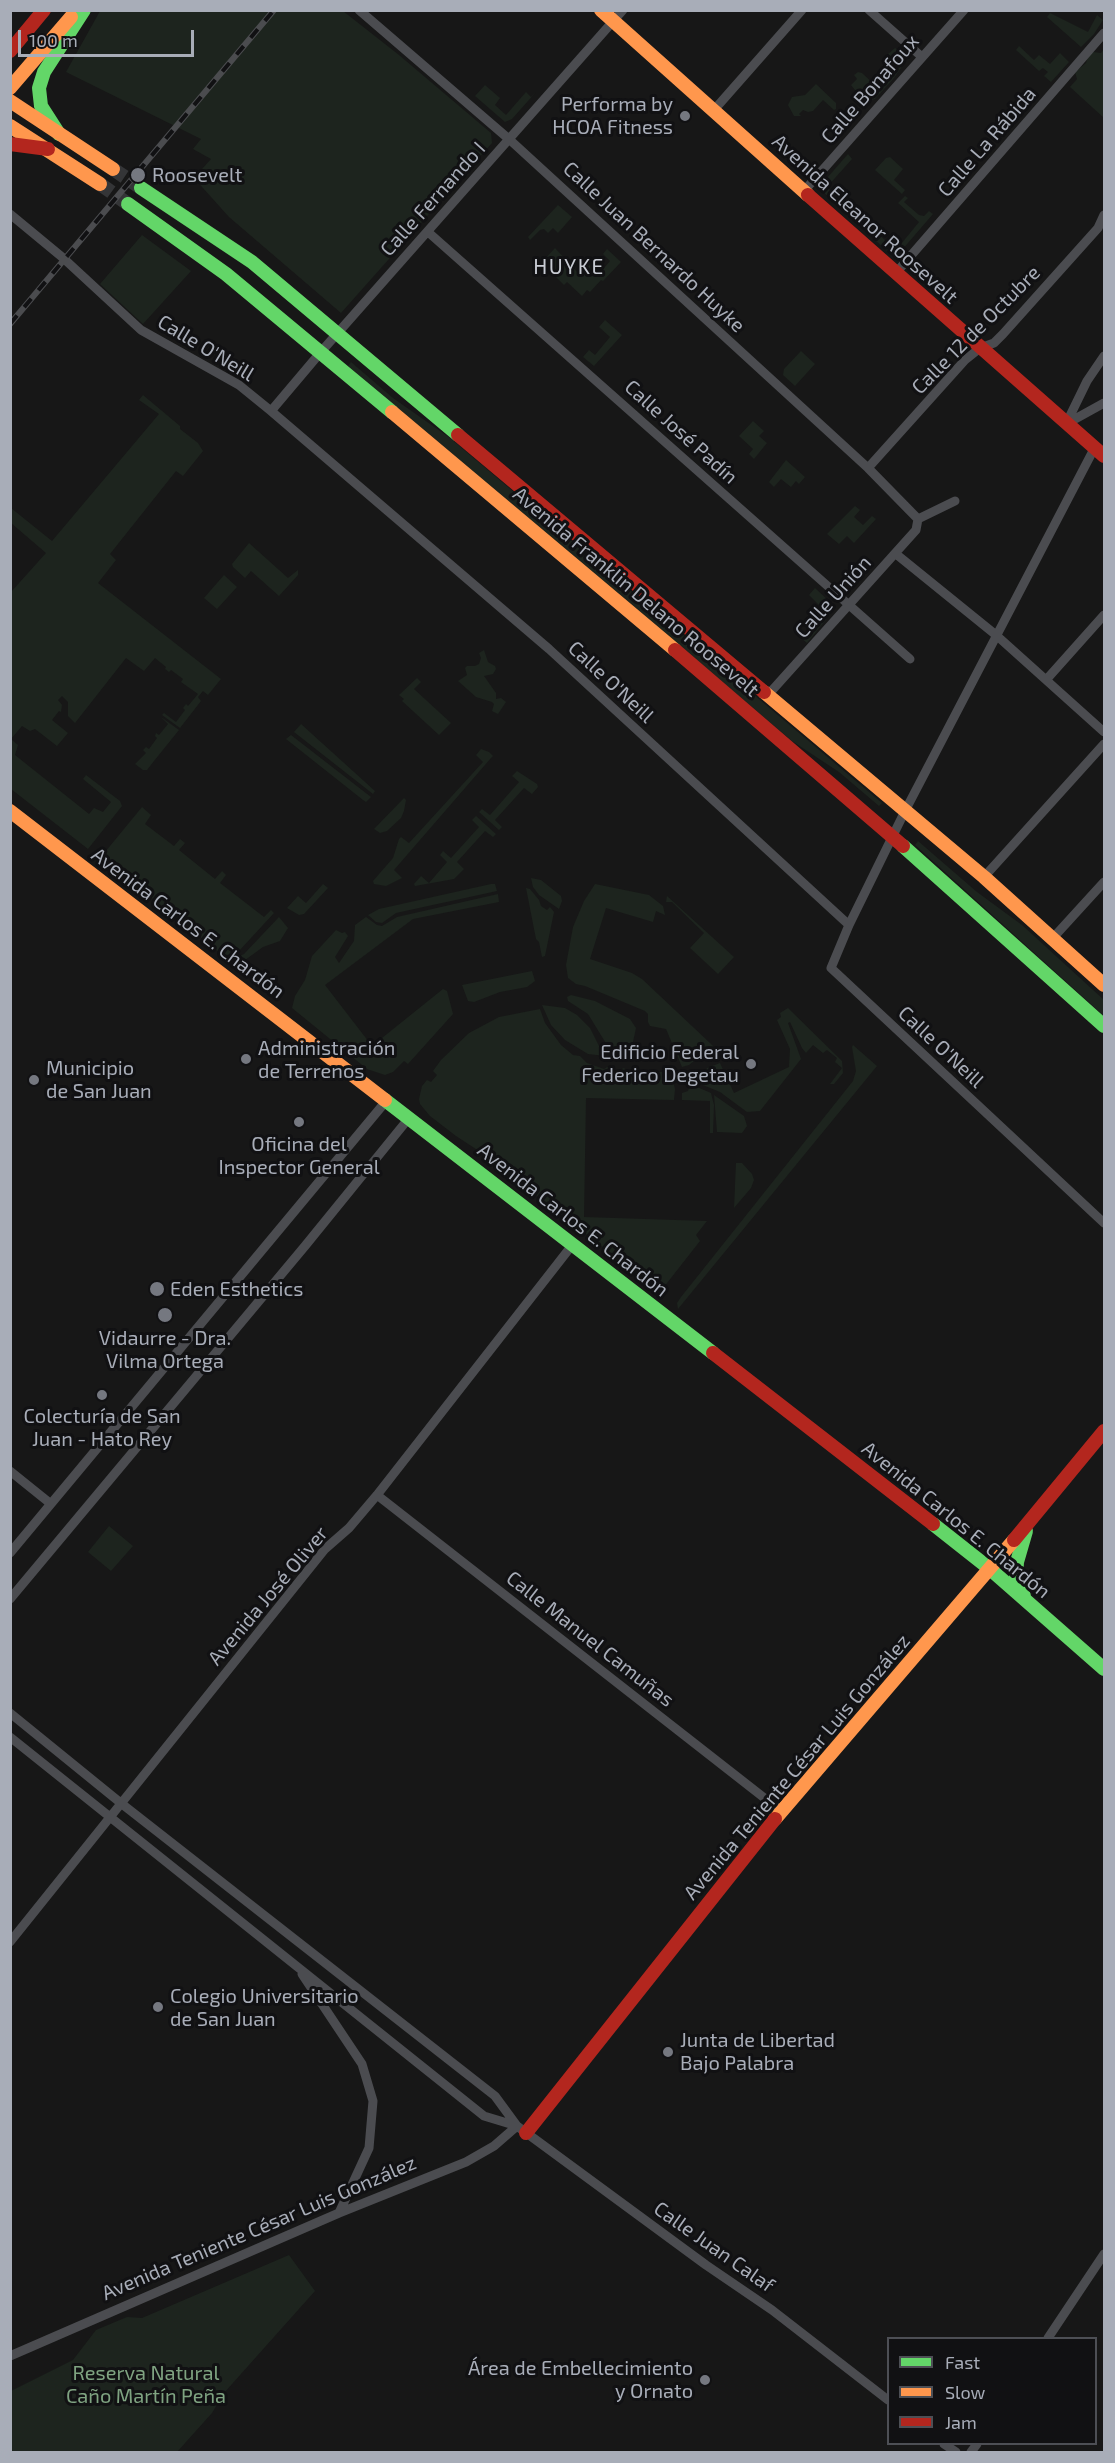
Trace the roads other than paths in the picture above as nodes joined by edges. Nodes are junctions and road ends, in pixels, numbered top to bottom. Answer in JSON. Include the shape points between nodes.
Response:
{"nodes":[{"id":1,"x":44,"y":10,"type":"edge"},
{"id":2,"x":76,"y":10,"type":"edge"},
{"id":3,"x":84,"y":10,"type":"edge"},
{"id":4,"x":358,"y":10,"type":"edge"},
{"id":5,"x":601,"y":10,"type":"edge"},
{"id":6,"x":623,"y":10,"type":"edge"},
{"id":7,"x":802,"y":10,"type":"edge"},
{"id":8,"x":869,"y":10,"type":"edge"},
{"id":9,"x":964,"y":10,"type":"edge"},
{"id":10,"x":614,"y":22,"type":"junction"},
{"id":11,"x":1104,"y":33,"type":"edge"},
{"id":12,"x":10,"y":51,"type":"edge"},
{"id":13,"x":922,"y":57,"type":"junction"},
{"id":14,"x":10,"y":88,"type":"edge"},
{"id":15,"x":10,"y":101,"type":"edge"},
{"id":16,"x":714,"y":110,"type":"junction"},
{"id":17,"x":10,"y":126,"type":"edge"},
{"id":18,"x":59,"y":134,"type":"junction"},
{"id":19,"x":510,"y":140,"type":"junction"},
{"id":20,"x":10,"y":144,"type":"edge"},
{"id":21,"x":48,"y":149,"type":"junction"},
{"id":22,"x":112,"y":169,"type":"tunnel mouth"},
{"id":23,"x":100,"y":184,"type":"tunnel mouth"},
{"id":24,"x":141,"y":188,"type":"tunnel mouth"},
{"id":25,"x":804,"y":191,"type":"junction"},
{"id":26,"x":128,"y":204,"type":"tunnel mouth"},
{"id":27,"x":10,"y":214,"type":"edge"},
{"id":28,"x":1104,"y":215,"type":"edge"},
{"id":29,"x":428,"y":232,"type":"junction"},
{"id":30,"x":895,"y":273,"type":"junction"},
{"id":31,"x":337,"y":335,"type":"junction"},
{"id":32,"x":980,"y":348,"type":"junction"},
{"id":33,"x":320,"y":353,"type":"junction"},
{"id":34,"x":1104,"y":357,"type":"edge"},
{"id":35,"x":1104,"y":403,"type":"edge"},
{"id":36,"x":271,"y":411,"type":"junction"},
{"id":37,"x":1066,"y":424,"type":"junction"},
{"id":38,"x":1100,"y":451,"type":"edge"},
{"id":39,"x":868,"y":468,"type":"junction"},
{"id":40,"x":955,"y":501,"type":"dead end"},
{"id":41,"x":918,"y":519,"type":"junction"},
{"id":42,"x":896,"y":554,"type":"junction"},
{"id":43,"x":850,"y":606,"type":"junction"},
{"id":44,"x":1104,"y":615,"type":"edge"},
{"id":45,"x":996,"y":635,"type":"junction"},
{"id":46,"x":910,"y":659,"type":"dead end"},
{"id":47,"x":1046,"y":680,"type":"junction"},
{"id":48,"x":767,"y":696,"type":"junction"},
{"id":49,"x":1104,"y":732,"type":"edge"},
{"id":50,"x":1104,"y":744,"type":"edge"},
{"id":51,"x":10,"y":811,"type":"edge"},
{"id":52,"x":905,"y":811,"type":"junction"},
{"id":53,"x":893,"y":836,"type":"junction"},
{"id":54,"x":984,"y":877,"type":"junction"},
{"id":55,"x":1104,"y":882,"type":"edge"},
{"id":56,"x":849,"y":925,"type":"junction"},
{"id":57,"x":1052,"y":939,"type":"junction"},
{"id":58,"x":1104,"y":986,"type":"edge"},
{"id":59,"x":1104,"y":1026,"type":"edge"},
{"id":60,"x":387,"y":1100,"type":"junction"},
{"id":61,"x":409,"y":1118,"type":"junction"},
{"id":62,"x":1104,"y":1223,"type":"edge"},
{"id":63,"x":573,"y":1244,"type":"junction"},
{"id":64,"x":1104,"y":1431,"type":"edge"},
{"id":65,"x":10,"y":1472,"type":"edge"},
{"id":66,"x":377,"y":1495,"type":"junction"},
{"id":67,"x":51,"y":1504,"type":"junction"},
{"id":68,"x":1034,"y":1515,"type":"junction"},
{"id":69,"x":10,"y":1552,"type":"edge"},
{"id":70,"x":990,"y":1569,"type":"junction"},
{"id":71,"x":10,"y":1599,"type":"edge"},
{"id":72,"x":1026,"y":1601,"type":"junction"},
{"id":73,"x":1104,"y":1669,"type":"edge"},
{"id":74,"x":10,"y":1713,"type":"edge"},
{"id":75,"x":10,"y":1737,"type":"edge"},
{"id":76,"x":122,"y":1804,"type":"junction"},
{"id":77,"x":781,"y":1811,"type":"junction"},
{"id":78,"x":111,"y":1818,"type":"junction"},
{"id":79,"x":10,"y":1942,"type":"edge"},
{"id":80,"x":297,"y":1967,"type":"junction"},
{"id":81,"x":522,"y":2129,"type":"junction"},
{"id":82,"x":339,"y":2212,"type":"junction"},
{"id":83,"x":1104,"y":2254,"type":"edge"},
{"id":84,"x":1049,"y":2337,"type":"edge"},
{"id":85,"x":10,"y":2356,"type":"edge"},
{"id":86,"x":887,"y":2399,"type":"edge"}],
"edges":[{"from":1,"to":12,"type":"main road"},
{"from":2,"to":14,"type":"main road"},
{"from":3,"to":18,"type":"main road","via":[[44,72],[39,88],[41,106]]},
{"from":4,"to":19,"type":"street","name":"Calle Juan Bernardo Huyke"},
{"from":5,"to":10,"type":"main road","name":"Avenida Eleanor Roosevelt"},
{"from":6,"to":10,"type":"street","name":"Calle Fernando I"},
{"from":7,"to":16,"type":"street"},
{"from":8,"to":13,"type":"street"},
{"from":9,"to":13,"type":"street","name":"Calle Bonafoux"},
{"from":10,"to":16,"type":"main road","name":"Avenida Eleanor Roosevelt"},
{"from":10,"to":19,"type":"street","name":"Calle Fernando I"},
{"from":11,"to":30,"type":"street","name":"Calle La Rábida"},
{"from":13,"to":25,"type":"street","name":"Calle Bonafoux"},
{"from":15,"to":18,"type":"main road"},
{"from":16,"to":25,"type":"main road","name":"Avenida Eleanor Roosevelt"},
{"from":17,"to":21,"type":"main road"},
{"from":18,"to":22,"type":"main road"},
{"from":19,"to":29,"type":"street","name":"Calle Fernando I"},
{"from":19,"to":39,"type":"street","name":"Calle Juan Bernardo Huyke"},
{"from":20,"to":21,"type":"main road"},
{"from":21,"to":23,"type":"main road"},
{"from":24,"to":31,"type":"main road","name":"Avenida Franklin Delano Roosevelt","via":[[252,262]]},
{"from":25,"to":30,"type":"main road","name":"Avenida Eleanor Roosevelt"},
{"from":26,"to":33,"type":"main road","name":"Avenida Franklin Delano Roosevelt","via":[[226,274]]},
{"from":27,"to":36,"type":"street","name":"Calle O'Neill","via":[[141,330],[239,385]]},
{"from":28,"to":32,"type":"street","name":"Calle 12 de Octubre","via":[[1098,228],[1003,334],[994,343]]},
{"from":29,"to":31,"type":"street","name":"Calle Fernando I"},
{"from":29,"to":43,"type":"street","name":"Calle José Padín"},
{"from":30,"to":32,"type":"main road","name":"Avenida Eleanor Roosevelt"},
{"from":31,"to":33,"type":"street","name":"Calle Fernando I"},
{"from":31,"to":48,"type":"main road","name":"Avenida Franklin Delano Roosevelt"},
{"from":32,"to":37,"type":"main road","name":"Avenida Eleanor Roosevelt"},
{"from":32,"to":39,"type":"street","name":"Calle 12 de Octubre"},
{"from":33,"to":36,"type":"street","name":"Calle Fernando I"},
{"from":33,"to":53,"type":"main road","name":"Avenida Franklin Delano Roosevelt"},
{"from":34,"to":37,"type":"street"},
{"from":35,"to":37,"type":"street"},
{"from":36,"to":56,"type":"street","name":"Calle O'Neill","via":[[549,649]]},
{"from":37,"to":38,"type":"main road","name":"Avenida Eleanor Roosevelt"},
{"from":38,"to":45,"type":"street"},
{"from":39,"to":41,"type":"street","name":"Calle Juan Bernardo Huyke"},
{"from":40,"to":41,"type":"street"},
{"from":41,"to":42,"type":"street","name":"Calle Unión","via":[[916,530]]},
{"from":42,"to":43,"type":"street","name":"Calle Unión"},
{"from":42,"to":45,"type":"street"},
{"from":43,"to":46,"type":"street","name":"Calle José Padín"},
{"from":43,"to":48,"type":"street","name":"Calle Unión"},
{"from":44,"to":47,"type":"street"},
{"from":45,"to":47,"type":"street"},
{"from":45,"to":52,"type":"street"},
{"from":47,"to":49,"type":"street"},
{"from":48,"to":52,"type":"main road","name":"Avenida Franklin Delano Roosevelt"},
{"from":50,"to":54,"type":"street"},
{"from":51,"to":60,"type":"main road","name":"Avenida Carlos E. Chardón"},
{"from":52,"to":53,"type":"street"},
{"from":52,"to":54,"type":"main road","name":"Avenida Franklin Delano Roosevelt"},
{"from":53,"to":56,"type":"street"},
{"from":53,"to":59,"type":"main road","name":"Avenida Franklin Delano Roosevelt"},
{"from":54,"to":57,"type":"main road","name":"Avenida Franklin Delano Roosevelt"},
{"from":55,"to":57,"type":"street"},
{"from":56,"to":62,"type":"street","name":"Calle O'Neill","via":[[831,963],[834,972]]},
{"from":57,"to":58,"type":"main road","name":"Avenida Franklin Delano Roosevelt"},
{"from":60,"to":61,"type":"main road","name":"Avenida Carlos E. Chardón"},
{"from":60,"to":67,"type":"street"},
{"from":61,"to":63,"type":"main road","name":"Avenida Carlos E. Chardón"},
{"from":61,"to":71,"type":"street"},
{"from":63,"to":66,"type":"street","name":"Avenida José Oliver"},
{"from":63,"to":70,"type":"main road","name":"Avenida Carlos E. Chardón"},
{"from":64,"to":68,"type":"main road","name":"Avenida Teniente César Luis González"},
{"from":65,"to":67,"type":"street"},
{"from":66,"to":76,"type":"street","name":"Avenida José Oliver","via":[[325,1549]]},
{"from":66,"to":77,"type":"street","name":"Calle Manuel Camuñas"},
{"from":67,"to":69,"type":"street"},
{"from":68,"to":70,"type":"main road","name":"Avenida Teniente César Luis González"},
{"from":68,"to":72,"type":"main road","via":[[1017,1562],[1016,1578]]},
{"from":70,"to":72,"type":"main road","name":"Avenida Carlos E. Chardón"},
{"from":70,"to":77,"type":"main road","name":"Avenida Teniente César Luis González"},
{"from":72,"to":73,"type":"main road","name":"Avenida Carlos E. Chardón"},
{"from":74,"to":76,"type":"street"},
{"from":75,"to":78,"type":"street"},
{"from":76,"to":78,"type":"street","name":"Avenida José Oliver"},
{"from":76,"to":81,"type":"street","via":[[495,2096]]},
{"from":77,"to":81,"type":"main road","name":"Avenida Teniente César Luis González"},
{"from":78,"to":79,"type":"street","name":"Avenida José Oliver"},
{"from":78,"to":80,"type":"street"},
{"from":80,"to":81,"type":"street","via":[[484,2116]]},
{"from":80,"to":82,"type":"street","via":[[362,2064],[372,2101],[369,2148]]},
{"from":81,"to":82,"type":"street","name":"Avenida Teniente César Luis González","via":[[466,2162]]},
{"from":81,"to":86,"type":"street","name":"Calle Juan Calaf","via":[[772,2310]]},
{"from":82,"to":85,"type":"street","name":"Avenida Teniente César Luis González"},
{"from":83,"to":84,"type":"street"}]}
